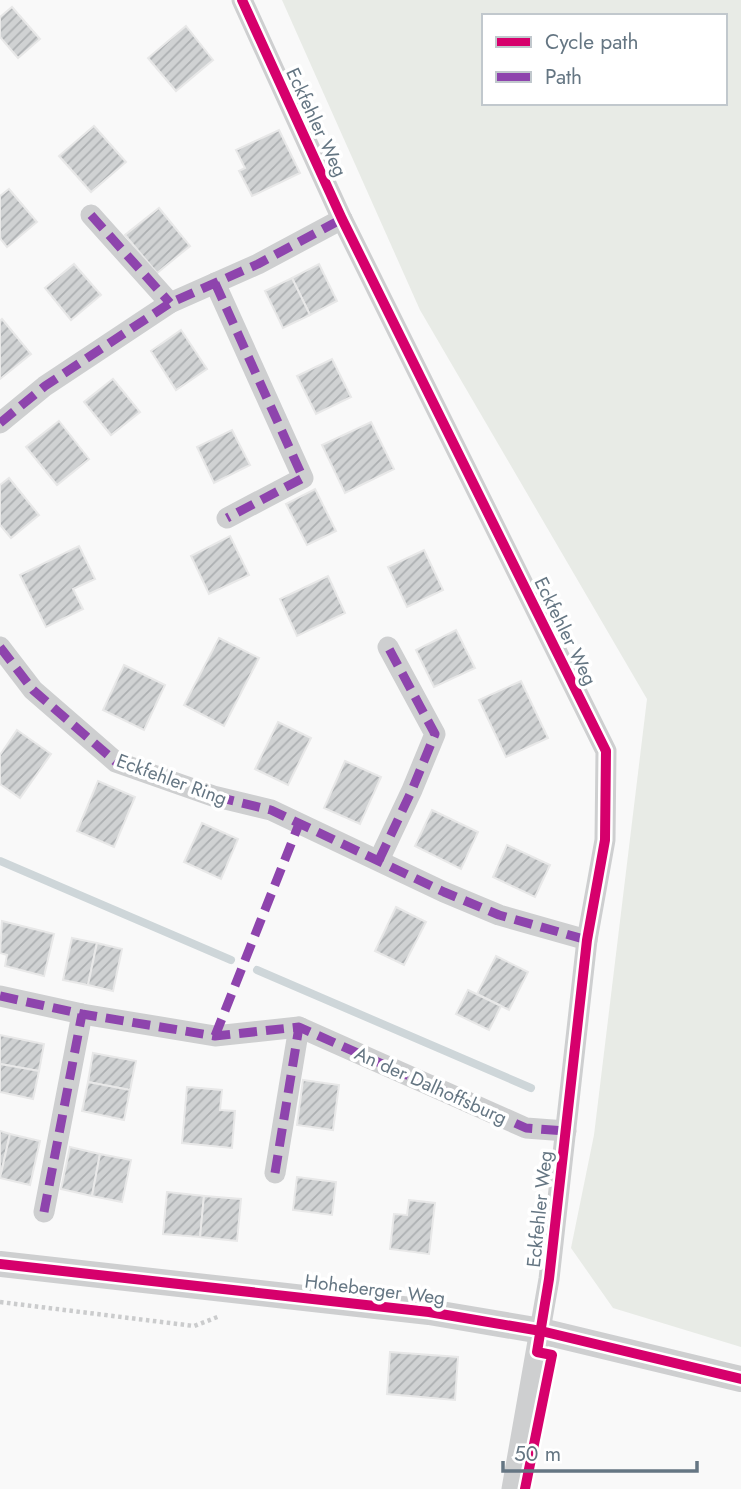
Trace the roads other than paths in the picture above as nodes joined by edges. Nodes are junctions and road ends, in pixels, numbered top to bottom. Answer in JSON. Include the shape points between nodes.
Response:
{"nodes":[{"id":1,"x":242,"y":0,"type":"edge"},
{"id":2,"x":91,"y":215,"type":"dead end"},
{"id":3,"x":342,"y":219,"type":"junction"},
{"id":4,"x":215,"y":283,"type":"junction"},
{"id":5,"x":170,"y":303,"type":"junction"},
{"id":6,"x":0,"y":424,"type":"edge"},
{"id":7,"x":227,"y":518,"type":"dead end"},
{"id":8,"x":0,"y":647,"type":"edge"},
{"id":9,"x":388,"y":647,"type":"dead end"},
{"id":10,"x":379,"y":860,"type":"junction"},
{"id":11,"x":587,"y":940,"type":"junction"},
{"id":12,"x":0,"y":996,"type":"edge"},
{"id":13,"x":82,"y":1014,"type":"junction"},
{"id":14,"x":299,"y":1027,"type":"junction"},
{"id":15,"x":566,"y":1131,"type":"junction"},
{"id":16,"x":275,"y":1173,"type":"dead end"},
{"id":17,"x":44,"y":1212,"type":"dead end"},
{"id":18,"x":0,"y":1264,"type":"edge"},
{"id":19,"x":541,"y":1331,"type":"junction"},
{"id":20,"x":741,"y":1379,"type":"edge"},
{"id":21,"x":512,"y":1489,"type":"edge"}],
"edges":[{"from":1,"to":3,"type":"street","name":"Eckfehler Weg"},
{"from":2,"to":5,"type":"street"},
{"from":3,"to":4,"type":"street"},
{"from":3,"to":11,"type":"street","name":"Eckfehler Weg","via":[[606,751],[605,840]]},
{"from":4,"to":5,"type":"street"},
{"from":4,"to":7,"type":"street","via":[[303,478]]},
{"from":5,"to":6,"type":"street","via":[[46,386]]},
{"from":8,"to":10,"type":"street","name":"Eckfehler Ring","via":[[33,691],[116,762],[213,796],[271,810]]},
{"from":9,"to":10,"type":"street","via":[[435,734]]},
{"from":10,"to":11,"type":"street","name":"Eckfehler Ring","via":[[499,915]]},
{"from":11,"to":15,"type":"street","name":"Eckfehler Weg"},
{"from":12,"to":13,"type":"street"},
{"from":13,"to":14,"type":"street","via":[[215,1036]]},
{"from":13,"to":17,"type":"street"},
{"from":14,"to":15,"type":"street","name":"An der Dalhoffsburg","via":[[526,1128]]},
{"from":14,"to":16,"type":"street"},
{"from":15,"to":19,"type":"street","name":"Eckfehler Weg"},
{"from":18,"to":19,"type":"street","name":"Hoheberger Weg","via":[[429,1312]]},
{"from":19,"to":20,"type":"street","name":"Hoheberger Weg"},
{"from":19,"to":21,"type":"street","name":"Eckfehler Weg"}]}
